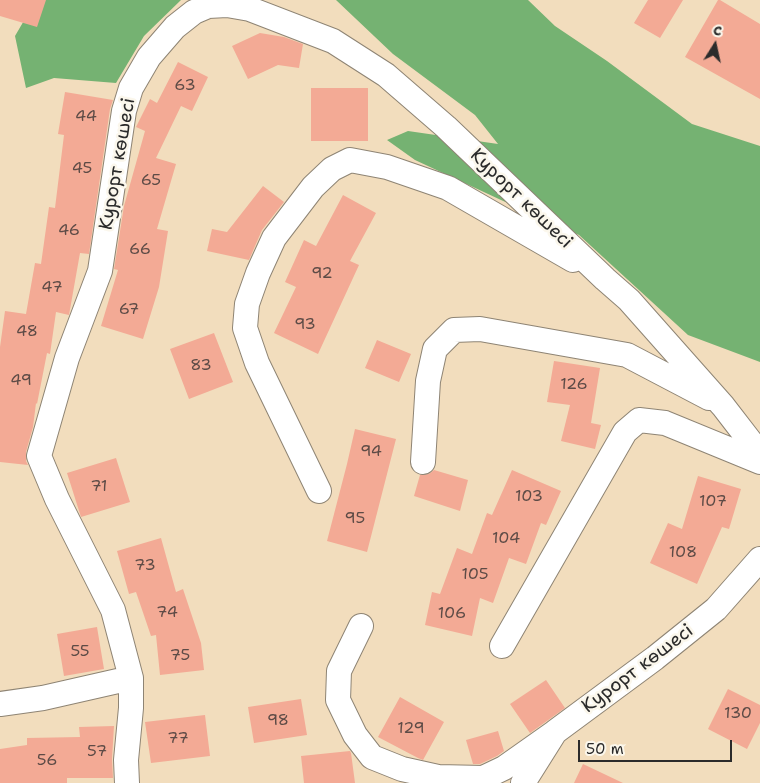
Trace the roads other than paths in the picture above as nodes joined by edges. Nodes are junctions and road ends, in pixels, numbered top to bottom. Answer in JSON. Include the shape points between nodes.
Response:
{"nodes":[{"id":1,"x":605,"y":279,"type":"junction"},
{"id":2,"x":723,"y":406,"type":"junction"},
{"id":3,"x":760,"y":454,"type":"edge"},
{"id":4,"x":423,"y":462,"type":"dead end"},
{"id":5,"x":760,"y":462,"type":"edge"},
{"id":6,"x":319,"y":491,"type":"dead end"},
{"id":7,"x":760,"y":560,"type":"edge"},
{"id":8,"x":361,"y":626,"type":"dead end"},
{"id":9,"x":502,"y":646,"type":"dead end"},
{"id":10,"x":131,"y":678,"type":"junction"},
{"id":11,"x":0,"y":704,"type":"edge"},
{"id":12,"x":555,"y":732,"type":"junction"},
{"id":13,"x":127,"y":783,"type":"edge"},
{"id":14,"x":523,"y":783,"type":"edge"}],
"edges":[{"from":1,"to":2,"type":"street","name":"Курорт көшесі","via":[[629,300]]},
{"from":1,"to":6,"type":"street","via":[[448,188],[387,167],[350,160],[332,169],[313,187],[274,238],[247,304],[244,328],[257,363]]},
{"from":1,"to":10,"type":"street","name":"Курорт көшесі","via":[[446,127],[386,76],[333,41],[250,9],[227,5],[208,6],[175,27],[149,56],[131,88],[124,112],[100,271],[67,358],[39,456],[57,499],[114,610]]},
{"from":2,"to":3,"type":"street","name":"Курорт көшесі"},
{"from":2,"to":4,"type":"street","via":[[627,355],[480,329],[454,330],[435,349],[433,357],[428,381]]},
{"from":5,"to":9,"type":"street","via":[[665,423],[639,420],[626,432]]},
{"from":7,"to":12,"type":"street","name":"Курорт көшесі","via":[[716,609]]},
{"from":8,"to":12,"type":"street","via":[[339,671],[338,700],[355,735],[372,757],[402,770],[438,777],[483,778],[504,768]]},
{"from":10,"to":11,"type":"street"},
{"from":10,"to":13,"type":"street","name":"Курорт көшесі"},
{"from":12,"to":14,"type":"street","name":"Курорт көшесі"}]}
